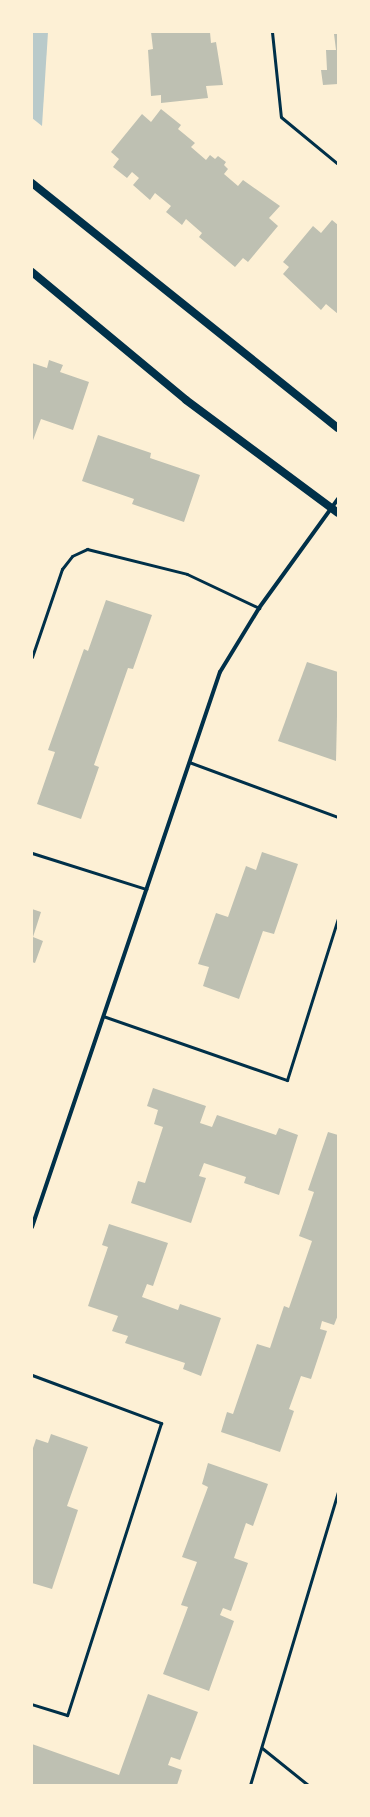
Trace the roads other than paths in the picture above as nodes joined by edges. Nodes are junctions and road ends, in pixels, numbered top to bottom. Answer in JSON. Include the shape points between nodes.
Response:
{"nodes":[{"id":1,"x":272,"y":32,"type":"edge"},
{"id":2,"x":338,"y":164,"type":"edge"},
{"id":3,"x":32,"y":183,"type":"edge"},
{"id":4,"x":32,"y":272,"type":"edge"},
{"id":5,"x":338,"y":428,"type":"edge"},
{"id":6,"x":338,"y":499,"type":"edge"},
{"id":7,"x":331,"y":507,"type":"junction"},
{"id":8,"x":338,"y":513,"type":"edge"},
{"id":9,"x":259,"y":608,"type":"junction"},
{"id":10,"x":32,"y":657,"type":"edge"},
{"id":11,"x":189,"y":762,"type":"junction"},
{"id":12,"x":338,"y":817,"type":"edge"},
{"id":13,"x":32,"y":853,"type":"edge"},
{"id":14,"x":146,"y":889,"type":"junction"},
{"id":15,"x":338,"y":918,"type":"edge"},
{"id":16,"x":103,"y":1016,"type":"junction"},
{"id":17,"x":34,"y":1215,"type":"edge"},
{"id":18,"x":32,"y":1227,"type":"edge"},
{"id":19,"x":32,"y":1375,"type":"edge"},
{"id":20,"x":338,"y":1491,"type":"edge"},
{"id":21,"x":32,"y":1704,"type":"edge"},
{"id":22,"x":262,"y":1748,"type":"junction"},
{"id":23,"x":250,"y":1785,"type":"edge"},
{"id":24,"x":308,"y":1785,"type":"edge"}],
"edges":[{"from":1,"to":2,"type":"lane","via":[[281,117]]},
{"from":3,"to":5,"type":"main road"},
{"from":4,"to":7,"type":"main road","via":[[186,400]]},
{"from":6,"to":7,"type":"street"},
{"from":7,"to":8,"type":"main road"},
{"from":7,"to":9,"type":"street"},
{"from":9,"to":10,"type":"lane","via":[[187,574],[87,550],[72,556],[62,569]]},
{"from":9,"to":11,"type":"street","via":[[220,672]]},
{"from":11,"to":12,"type":"lane"},
{"from":11,"to":14,"type":"street"},
{"from":13,"to":14,"type":"lane"},
{"from":14,"to":16,"type":"street"},
{"from":15,"to":16,"type":"lane","via":[[287,1080]]},
{"from":16,"to":17,"type":"street"},
{"from":17,"to":18,"type":"street"},
{"from":19,"to":21,"type":"lane","via":[[161,1423],[67,1716]]},
{"from":20,"to":22,"type":"lane"},
{"from":22,"to":23,"type":"lane"},
{"from":22,"to":24,"type":"lane"}]}
